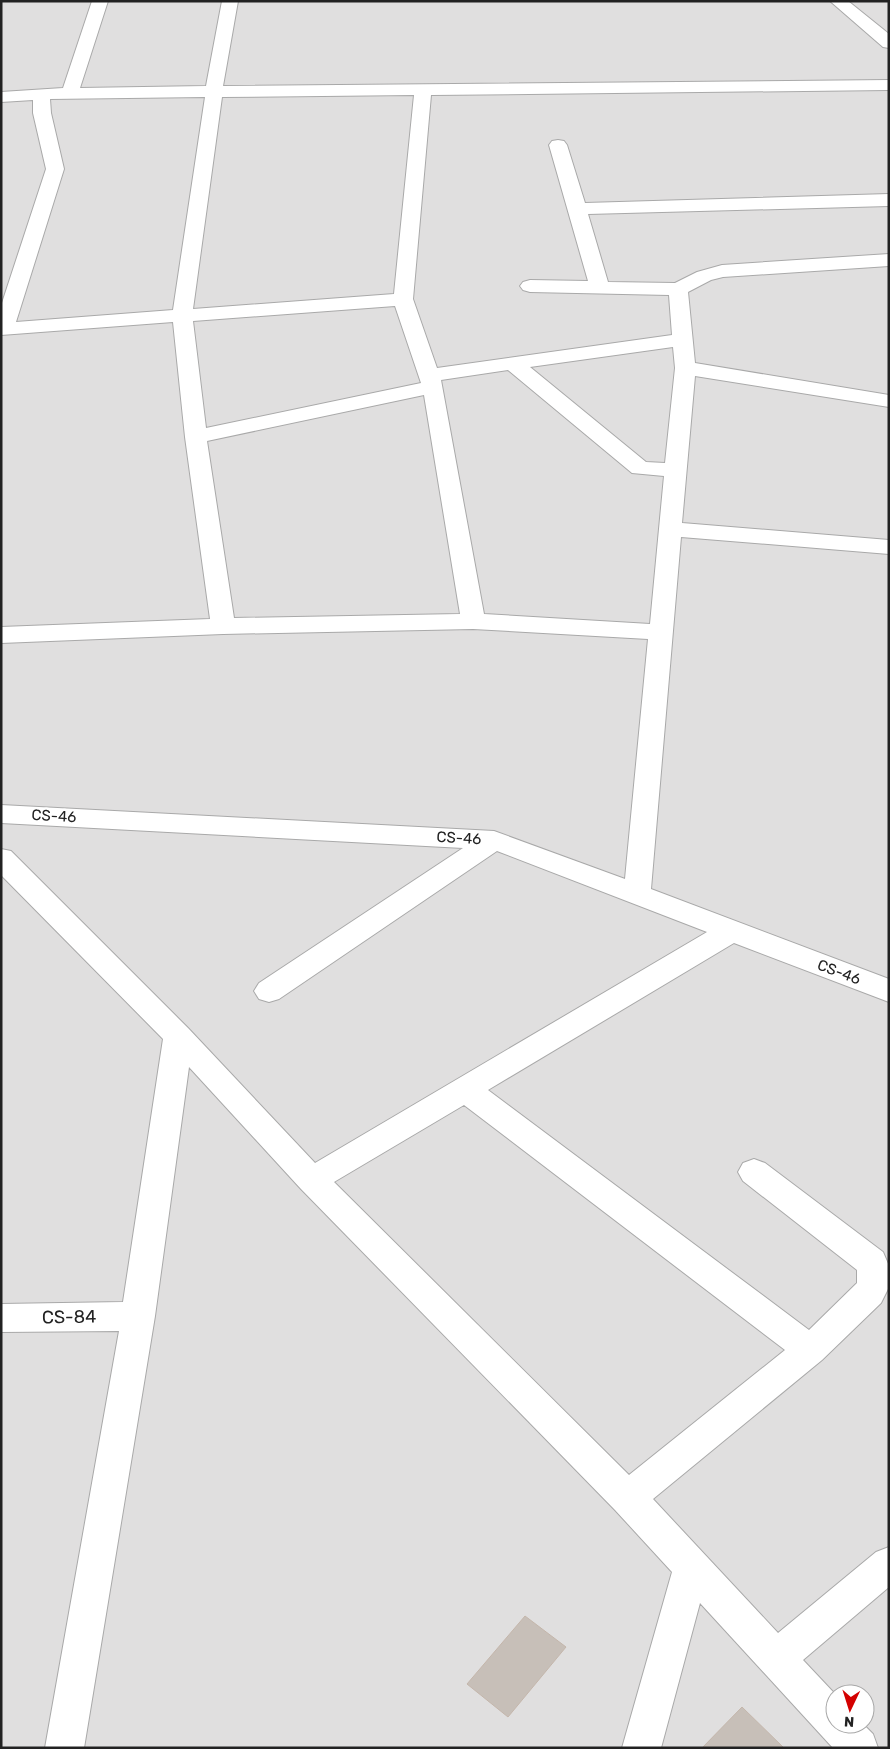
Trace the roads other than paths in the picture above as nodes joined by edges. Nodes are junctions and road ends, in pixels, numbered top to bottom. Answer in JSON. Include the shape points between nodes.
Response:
{"nodes":[{"id":1,"x":100,"y":1,"type":"edge"},
{"id":2,"x":230,"y":1,"type":"edge"},
{"id":3,"x":838,"y":1,"type":"edge"},
{"id":4,"x":889,"y":43,"type":"edge"},
{"id":5,"x":889,"y":86,"type":"edge"},
{"id":6,"x":423,"y":90,"type":"junction"},
{"id":7,"x":214,"y":91,"type":"junction"},
{"id":8,"x":70,"y":93,"type":"junction"},
{"id":9,"x":42,"y":95,"type":"junction"},
{"id":10,"x":1,"y":98,"type":"edge"},
{"id":11,"x":558,"y":145,"type":"dead end"},
{"id":12,"x":889,"y":200,"type":"edge"},
{"id":13,"x":576,"y":209,"type":"junction"},
{"id":14,"x":889,"y":260,"type":"edge"},
{"id":15,"x":530,"y":286,"type":"dead end"},
{"id":16,"x":600,"y":287,"type":"junction"},
{"id":17,"x":678,"y":289,"type":"junction"},
{"id":18,"x":403,"y":299,"type":"junction"},
{"id":19,"x":182,"y":316,"type":"junction"},
{"id":20,"x":2,"y":329,"type":"edge"},
{"id":21,"x":681,"y":340,"type":"junction"},
{"id":22,"x":512,"y":363,"type":"junction"},
{"id":23,"x":684,"y":368,"type":"junction"},
{"id":24,"x":431,"y":381,"type":"junction"},
{"id":25,"x":889,"y":401,"type":"edge"},
{"id":26,"x":196,"y":437,"type":"junction"},
{"id":27,"x":676,"y":470,"type":"junction"},
{"id":28,"x":671,"y":529,"type":"junction"},
{"id":29,"x":889,"y":547,"type":"edge"},
{"id":30,"x":473,"y":621,"type":"junction"},
{"id":31,"x":223,"y":626,"type":"junction"},
{"id":32,"x":662,"y":632,"type":"junction"},
{"id":33,"x":1,"y":635,"type":"edge"},
{"id":34,"x":1,"y":814,"type":"edge"},
{"id":35,"x":494,"y":840,"type":"junction"},
{"id":36,"x":1,"y":858,"type":"edge"},
{"id":37,"x":637,"y":895,"type":"junction"},
{"id":38,"x":732,"y":931,"type":"junction"},
{"id":39,"x":269,"y":991,"type":"dead end"},
{"id":40,"x":889,"y":991,"type":"edge"},
{"id":41,"x":178,"y":1036,"type":"junction"},
{"id":42,"x":465,"y":1089,"type":"junction"},
{"id":43,"x":754,"y":1172,"type":"dead end"},
{"id":44,"x":312,"y":1180,"type":"junction"},
{"id":45,"x":138,"y":1316,"type":"junction"},
{"id":46,"x":1,"y":1318,"type":"edge"},
{"id":47,"x":810,"y":1350,"type":"junction"},
{"id":48,"x":628,"y":1498,"type":"junction"},
{"id":49,"x":889,"y":1564,"type":"edge"},
{"id":50,"x":692,"y":1567,"type":"junction"},
{"id":51,"x":776,"y":1659,"type":"junction"},
{"id":52,"x":825,"y":1711,"type":"edge"},
{"id":53,"x":846,"y":1734,"type":"edge"},
{"id":54,"x":64,"y":1748,"type":"edge"},
{"id":55,"x":641,"y":1748,"type":"edge"},
{"id":56,"x":859,"y":1748,"type":"edge"}],
"edges":[{"from":1,"to":8,"type":"street"},
{"from":2,"to":7,"type":"street"},
{"from":3,"to":4,"type":"street"},
{"from":5,"to":6,"type":"street"},
{"from":6,"to":7,"type":"street"},
{"from":6,"to":18,"type":"street"},
{"from":7,"to":8,"type":"street"},
{"from":7,"to":19,"type":"street"},
{"from":8,"to":9,"type":"street"},
{"from":9,"to":10,"type":"street"},
{"from":9,"to":20,"type":"street","via":[[42,113],[55,169]]},
{"from":11,"to":13,"type":"street"},
{"from":12,"to":13,"type":"street"},
{"from":13,"to":16,"type":"street"},
{"from":14,"to":17,"type":"street","via":[[722,271]]},
{"from":15,"to":16,"type":"street"},
{"from":16,"to":17,"type":"street"},
{"from":17,"to":21,"type":"street"},
{"from":18,"to":19,"type":"street"},
{"from":18,"to":24,"type":"street"},
{"from":19,"to":20,"type":"street"},
{"from":19,"to":26,"type":"street"},
{"from":21,"to":22,"type":"street"},
{"from":21,"to":23,"type":"street"},
{"from":22,"to":24,"type":"street"},
{"from":22,"to":27,"type":"street","via":[[640,468]]},
{"from":23,"to":25,"type":"street"},
{"from":23,"to":27,"type":"street"},
{"from":24,"to":26,"type":"street"},
{"from":24,"to":30,"type":"street"},
{"from":26,"to":31,"type":"street"},
{"from":27,"to":28,"type":"street"},
{"from":28,"to":29,"type":"street"},
{"from":28,"to":32,"type":"street"},
{"from":30,"to":31,"type":"street"},
{"from":30,"to":32,"type":"street"},
{"from":31,"to":33,"type":"street"},
{"from":32,"to":37,"type":"street"},
{"from":34,"to":35,"type":"street","name":"CS-46"},
{"from":35,"to":37,"type":"street","name":"CS-46"},
{"from":35,"to":39,"type":"street"},
{"from":36,"to":41,"type":"street"},
{"from":37,"to":38,"type":"street","name":"CS-46"},
{"from":38,"to":40,"type":"street","name":"CS-46"},
{"from":38,"to":42,"type":"street"},
{"from":41,"to":44,"type":"street"},
{"from":41,"to":45,"type":"street"},
{"from":42,"to":44,"type":"street"},
{"from":42,"to":47,"type":"street"},
{"from":43,"to":47,"type":"street","via":[[871,1262],[876,1273],[876,1283],[869,1293]]},
{"from":44,"to":48,"type":"street"},
{"from":45,"to":46,"type":"street","name":"CS-84"},
{"from":45,"to":54,"type":"street"},
{"from":47,"to":48,"type":"street"},
{"from":48,"to":50,"type":"street"},
{"from":49,"to":51,"type":"street"},
{"from":50,"to":51,"type":"street"},
{"from":50,"to":55,"type":"street"},
{"from":51,"to":52,"type":"street"},
{"from":53,"to":56,"type":"street"}]}
